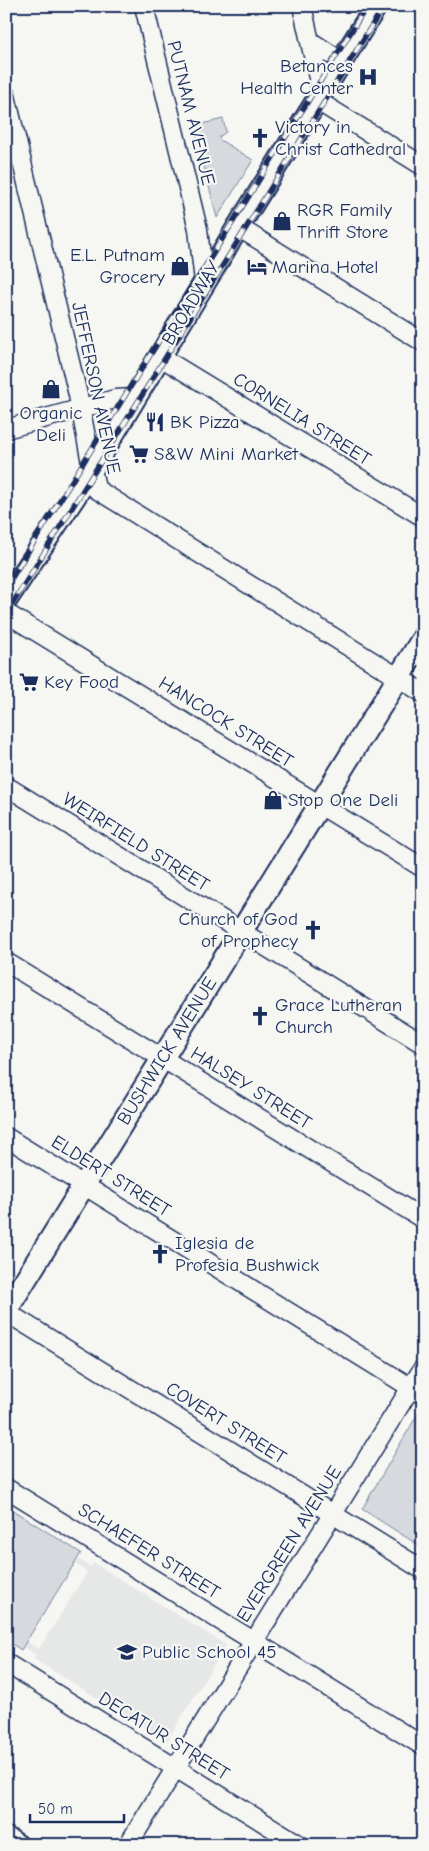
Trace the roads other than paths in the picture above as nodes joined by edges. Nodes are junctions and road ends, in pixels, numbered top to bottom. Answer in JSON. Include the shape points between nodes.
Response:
{"nodes":[{"id":1,"x":144,"y":6,"type":"edge"},
{"id":2,"x":302,"y":6,"type":"edge"},
{"id":3,"x":376,"y":6,"type":"edge"},
{"id":4,"x":310,"y":42,"type":"junction"},
{"id":5,"x":341,"y":61,"type":"junction"},
{"id":6,"x":6,"y":96,"type":"edge"},
{"id":7,"x":319,"y":96,"type":"junction"},
{"id":8,"x":423,"y":166,"type":"edge"},
{"id":9,"x":238,"y":227,"type":"junction"},
{"id":10,"x":198,"y":229,"type":"junction"},
{"id":11,"x":226,"y":246,"type":"junction"},
{"id":12,"x":204,"y":282,"type":"junction"},
{"id":13,"x":423,"y":342,"type":"edge"},
{"id":14,"x":160,"y":356,"type":"junction"},
{"id":15,"x":133,"y":398,"type":"junction"},
{"id":16,"x":81,"y":408,"type":"junction"},
{"id":17,"x":6,"y":429,"type":"edge"},
{"id":18,"x":91,"y":469,"type":"junction"},
{"id":19,"x":423,"y":517,"type":"edge"},
{"id":20,"x":6,"y":600,"type":"edge"},
{"id":21,"x":6,"y":613,"type":"edge"},
{"id":22,"x":423,"y":638,"type":"edge"},
{"id":23,"x":398,"y":678,"type":"junction"},
{"id":24,"x":423,"y":693,"type":"edge"},
{"id":25,"x":6,"y":786,"type":"edge"},
{"id":26,"x":320,"y":804,"type":"junction"},
{"id":27,"x":423,"y":868,"type":"edge"},
{"id":28,"x":241,"y":932,"type":"junction"},
{"id":29,"x":6,"y":962,"type":"edge"},
{"id":30,"x":423,"y":1044,"type":"edge"},
{"id":31,"x":163,"y":1058,"type":"junction"},
{"id":32,"x":6,"y":1137,"type":"edge"},
{"id":33,"x":84,"y":1185,"type":"junction"},
{"id":34,"x":423,"y":1219,"type":"edge"},
{"id":35,"x":6,"y":1311,"type":"edge"},
{"id":36,"x":423,"y":1368,"type":"edge"},
{"id":37,"x":417,"y":1391,"type":"edge"},
{"id":38,"x":6,"y":1488,"type":"edge"},
{"id":39,"x":332,"y":1514,"type":"junction"},
{"id":40,"x":423,"y":1570,"type":"edge"},
{"id":41,"x":254,"y":1641,"type":"junction"},
{"id":42,"x":6,"y":1663,"type":"edge"},
{"id":43,"x":423,"y":1746,"type":"edge"},
{"id":44,"x":176,"y":1768,"type":"junction"},
{"id":45,"x":6,"y":1838,"type":"edge"},
{"id":46,"x":17,"y":1845,"type":"edge"},
{"id":47,"x":128,"y":1845,"type":"edge"},
{"id":48,"x":300,"y":1845,"type":"edge"}],
"edges":[{"from":1,"to":10,"type":"street","name":"PUTNAM AVENUE"},
{"from":2,"to":4,"type":"street"},
{"from":3,"to":5,"type":"main road","name":"BROADWAY"},
{"from":4,"to":5,"type":"street"},
{"from":4,"to":7,"type":"street"},
{"from":5,"to":7,"type":"main road","name":"BROADWAY"},
{"from":6,"to":16,"type":"street","name":"JEFFERSON AVENUE"},
{"from":7,"to":8,"type":"street"},
{"from":7,"to":9,"type":"main road","name":"BROADWAY"},
{"from":9,"to":11,"type":"main road","name":"BROADWAY"},
{"from":9,"to":13,"type":"street"},
{"from":10,"to":11,"type":"street"},
{"from":10,"to":12,"type":"street","name":"PUTNAM AVENUE"},
{"from":11,"to":12,"type":"main road","name":"BROADWAY"},
{"from":12,"to":14,"type":"main road","name":"BROADWAY"},
{"from":14,"to":15,"type":"main road","name":"BROADWAY"},
{"from":14,"to":19,"type":"street","name":"CORNELIA STREET"},
{"from":15,"to":16,"type":"street"},
{"from":15,"to":18,"type":"main road","name":"BROADWAY"},
{"from":16,"to":17,"type":"street"},
{"from":16,"to":18,"type":"street","name":"JEFFERSON AVENUE"},
{"from":18,"to":20,"type":"main road","name":"BROADWAY"},
{"from":18,"to":23,"type":"street","name":"JEFFERSON AVENUE","via":[[96,489]]},
{"from":21,"to":26,"type":"street","name":"HANCOCK STREET"},
{"from":22,"to":23,"type":"main road","name":"BUSHWICK AVENUE"},
{"from":23,"to":24,"type":"street","name":"JEFFERSON AVENUE"},
{"from":23,"to":26,"type":"main road","name":"BUSHWICK AVENUE"},
{"from":25,"to":28,"type":"street","name":"WEIRFIELD STREET"},
{"from":26,"to":27,"type":"street","name":"HANCOCK STREET"},
{"from":26,"to":28,"type":"main road","name":"BUSHWICK AVENUE"},
{"from":28,"to":30,"type":"street","name":"WEIRFIELD STREET"},
{"from":28,"to":31,"type":"main road","name":"BUSHWICK AVENUE"},
{"from":29,"to":31,"type":"street","name":"HALSEY STREET"},
{"from":31,"to":33,"type":"main road","name":"BUSHWICK AVENUE"},
{"from":31,"to":34,"type":"street","name":"HALSEY STREET"},
{"from":32,"to":33,"type":"street","name":"ELDERT STREET"},
{"from":33,"to":35,"type":"main road","name":"BUSHWICK AVENUE"},
{"from":33,"to":37,"type":"street","name":"ELDERT STREET"},
{"from":35,"to":39,"type":"street","name":"COVERT STREET"},
{"from":36,"to":37,"type":"street","name":"EVERGREEN AVENUE"},
{"from":37,"to":39,"type":"street","name":"EVERGREEN AVENUE"},
{"from":38,"to":41,"type":"street","name":"SCHAEFER STREET"},
{"from":39,"to":40,"type":"street","name":"COVERT STREET"},
{"from":39,"to":41,"type":"street","name":"EVERGREEN AVENUE"},
{"from":41,"to":43,"type":"street","name":"SCHAEFER STREET"},
{"from":41,"to":44,"type":"street","name":"EVERGREEN AVENUE"},
{"from":42,"to":44,"type":"street","name":"DECATUR STREET"},
{"from":44,"to":47,"type":"street","name":"EVERGREEN AVENUE"},
{"from":44,"to":48,"type":"street","name":"DECATUR STREET"},
{"from":45,"to":46,"type":"main road"}]}
